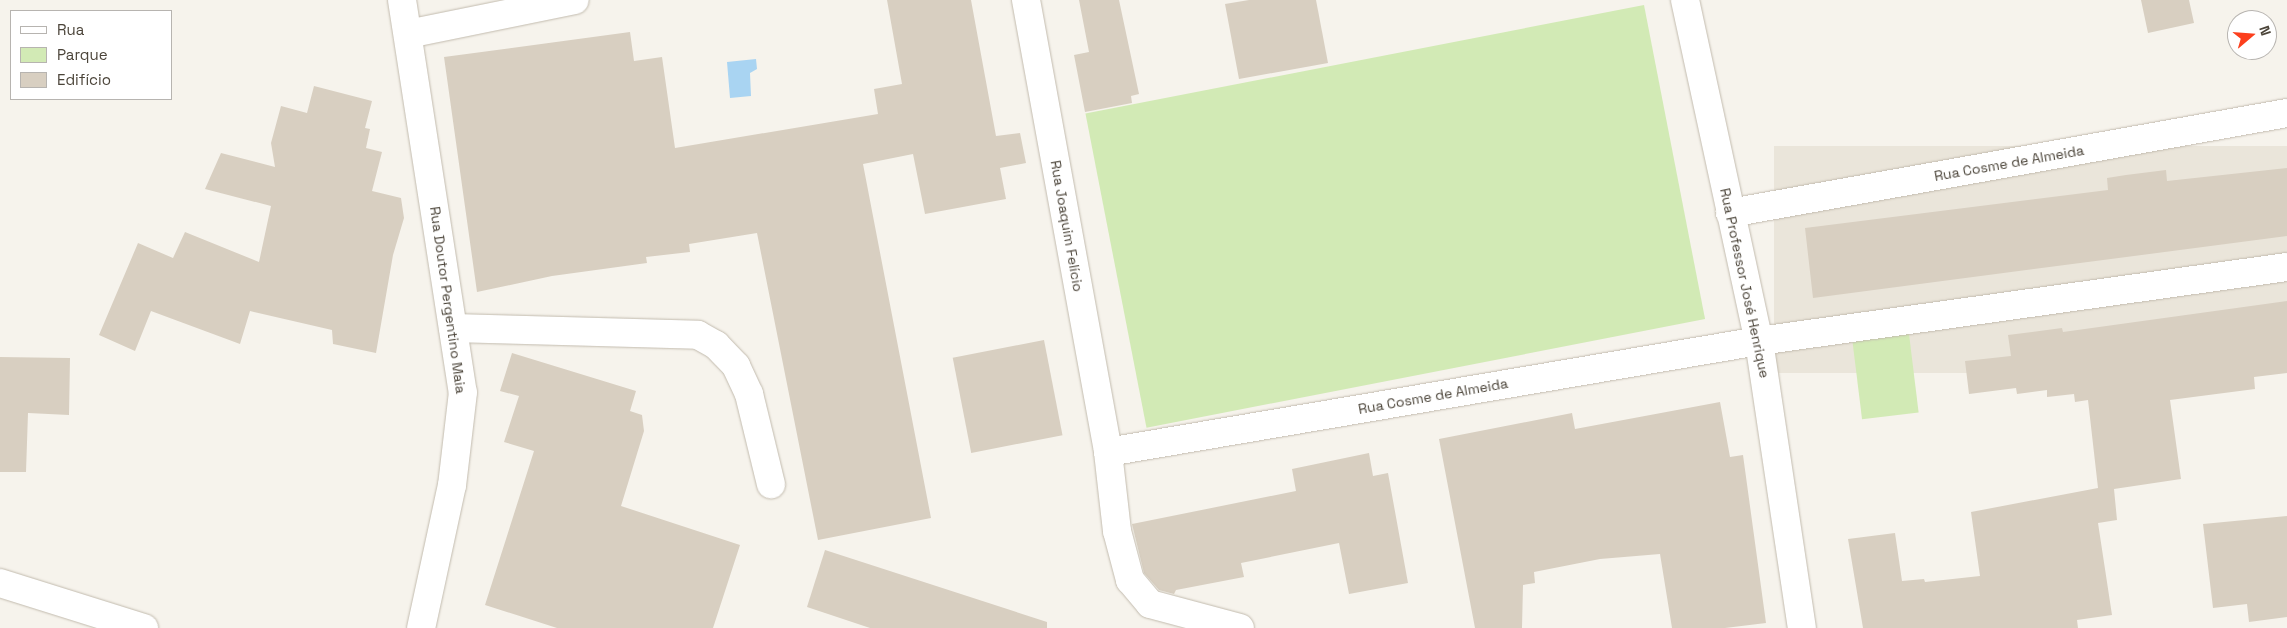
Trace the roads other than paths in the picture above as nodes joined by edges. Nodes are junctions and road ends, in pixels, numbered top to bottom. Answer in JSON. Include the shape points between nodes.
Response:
{"nodes":[{"id":1,"x":402,"y":0,"type":"edge"},
{"id":2,"x":575,"y":0,"type":"edge"},
{"id":3,"x":1026,"y":0,"type":"edge"},
{"id":4,"x":1685,"y":0,"type":"edge"},
{"id":5,"x":408,"y":34,"type":"junction"},
{"id":6,"x":2287,"y":112,"type":"edge"},
{"id":7,"x":1730,"y":213,"type":"junction"},
{"id":8,"x":2287,"y":267,"type":"edge"},
{"id":9,"x":453,"y":328,"type":"junction"},
{"id":10,"x":1759,"y":341,"type":"junction"},
{"id":11,"x":1108,"y":452,"type":"junction"},
{"id":12,"x":771,"y":484,"type":"dead end"},
{"id":13,"x":0,"y":583,"type":"edge"},
{"id":14,"x":1797,"y":621,"type":"edge"},
{"id":15,"x":144,"y":628,"type":"edge"},
{"id":16,"x":421,"y":628,"type":"edge"},
{"id":17,"x":1240,"y":628,"type":"edge"}],
"edges":[{"from":1,"to":5,"type":"street","name":"Rua Doutor Pergentino Maia"},
{"from":2,"to":5,"type":"street"},
{"from":3,"to":11,"type":"street","name":"Rua Joaquim Felício"},
{"from":4,"to":7,"type":"street","name":"Rua Professor José Henrique"},
{"from":5,"to":9,"type":"street","name":"Rua Doutor Pergentino Maia"},
{"from":6,"to":7,"type":"street","name":"Rua Cosme de Almeida"},
{"from":7,"to":10,"type":"street","name":"Rua Professor José Henrique"},
{"from":8,"to":10,"type":"street","name":"Rua Cosme de Almeida"},
{"from":9,"to":12,"type":"street","via":[[698,335],[716,345],[736,366],[749,394]]},
{"from":9,"to":16,"type":"street","name":"Rua Doutor Pergentino Maia","via":[[463,392],[459,435]]},
{"from":10,"to":11,"type":"street","name":"Rua Cosme de Almeida"},
{"from":10,"to":14,"type":"street","name":"Rua Professor José Henrique"},
{"from":11,"to":17,"type":"street","name":"Rua Joaquim Felício","via":[[1117,531],[1130,580],[1150,604]]},
{"from":13,"to":15,"type":"street"}]}
